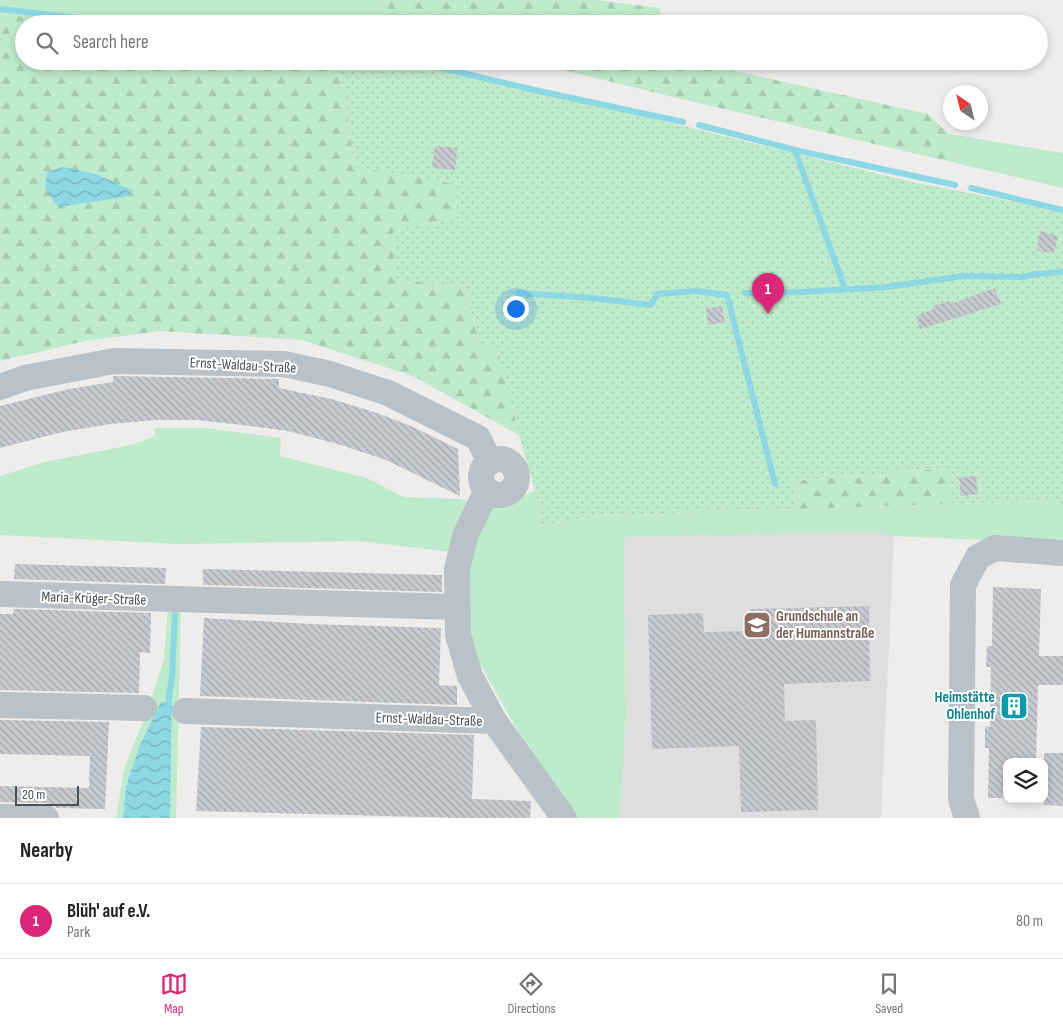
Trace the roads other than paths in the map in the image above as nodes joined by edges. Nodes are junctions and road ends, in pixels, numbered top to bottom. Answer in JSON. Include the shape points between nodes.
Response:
{"nodes":[{"id":1,"x":0,"y":387,"type":"edge"},
{"id":2,"x":1063,"y":553,"type":"edge"},
{"id":3,"x":0,"y":594,"type":"edge"},
{"id":4,"x":457,"y":606,"type":"junction"},
{"id":5,"x":0,"y":705,"type":"edge"},
{"id":6,"x":144,"y":708,"type":"dead end"},
{"id":7,"x":185,"y":711,"type":"dead end"},
{"id":8,"x":494,"y":721,"type":"junction"},
{"id":9,"x":0,"y":817,"type":"edge"},
{"id":10,"x":46,"y":818,"type":"edge"},
{"id":11,"x":564,"y":818,"type":"edge"},
{"id":12,"x":967,"y":818,"type":"edge"}],
"edges":[{"from":1,"to":4,"type":"street","name":"Ernst-Waldau-Straße","via":[[25,378],[114,361],[284,364],[330,374],[388,393],[478,438],[490,462],[482,472],[486,490],[465,536],[457,569]]},
{"from":2,"to":12,"type":"street","via":[[995,548],[978,558],[963,585],[960,799]]},
{"from":3,"to":4,"type":"street","name":"Maria-Krüger-Straße"},
{"from":4,"to":8,"type":"street","name":"Ernst-Waldau-Straße","via":[[458,635],[470,676]]},
{"from":5,"to":6,"type":"street"},
{"from":7,"to":8,"type":"street","name":"Ernst-Waldau-Straße"},
{"from":8,"to":11,"type":"street","name":"Ernst-Waldau-Straße"},
{"from":9,"to":10,"type":"street"}]}
